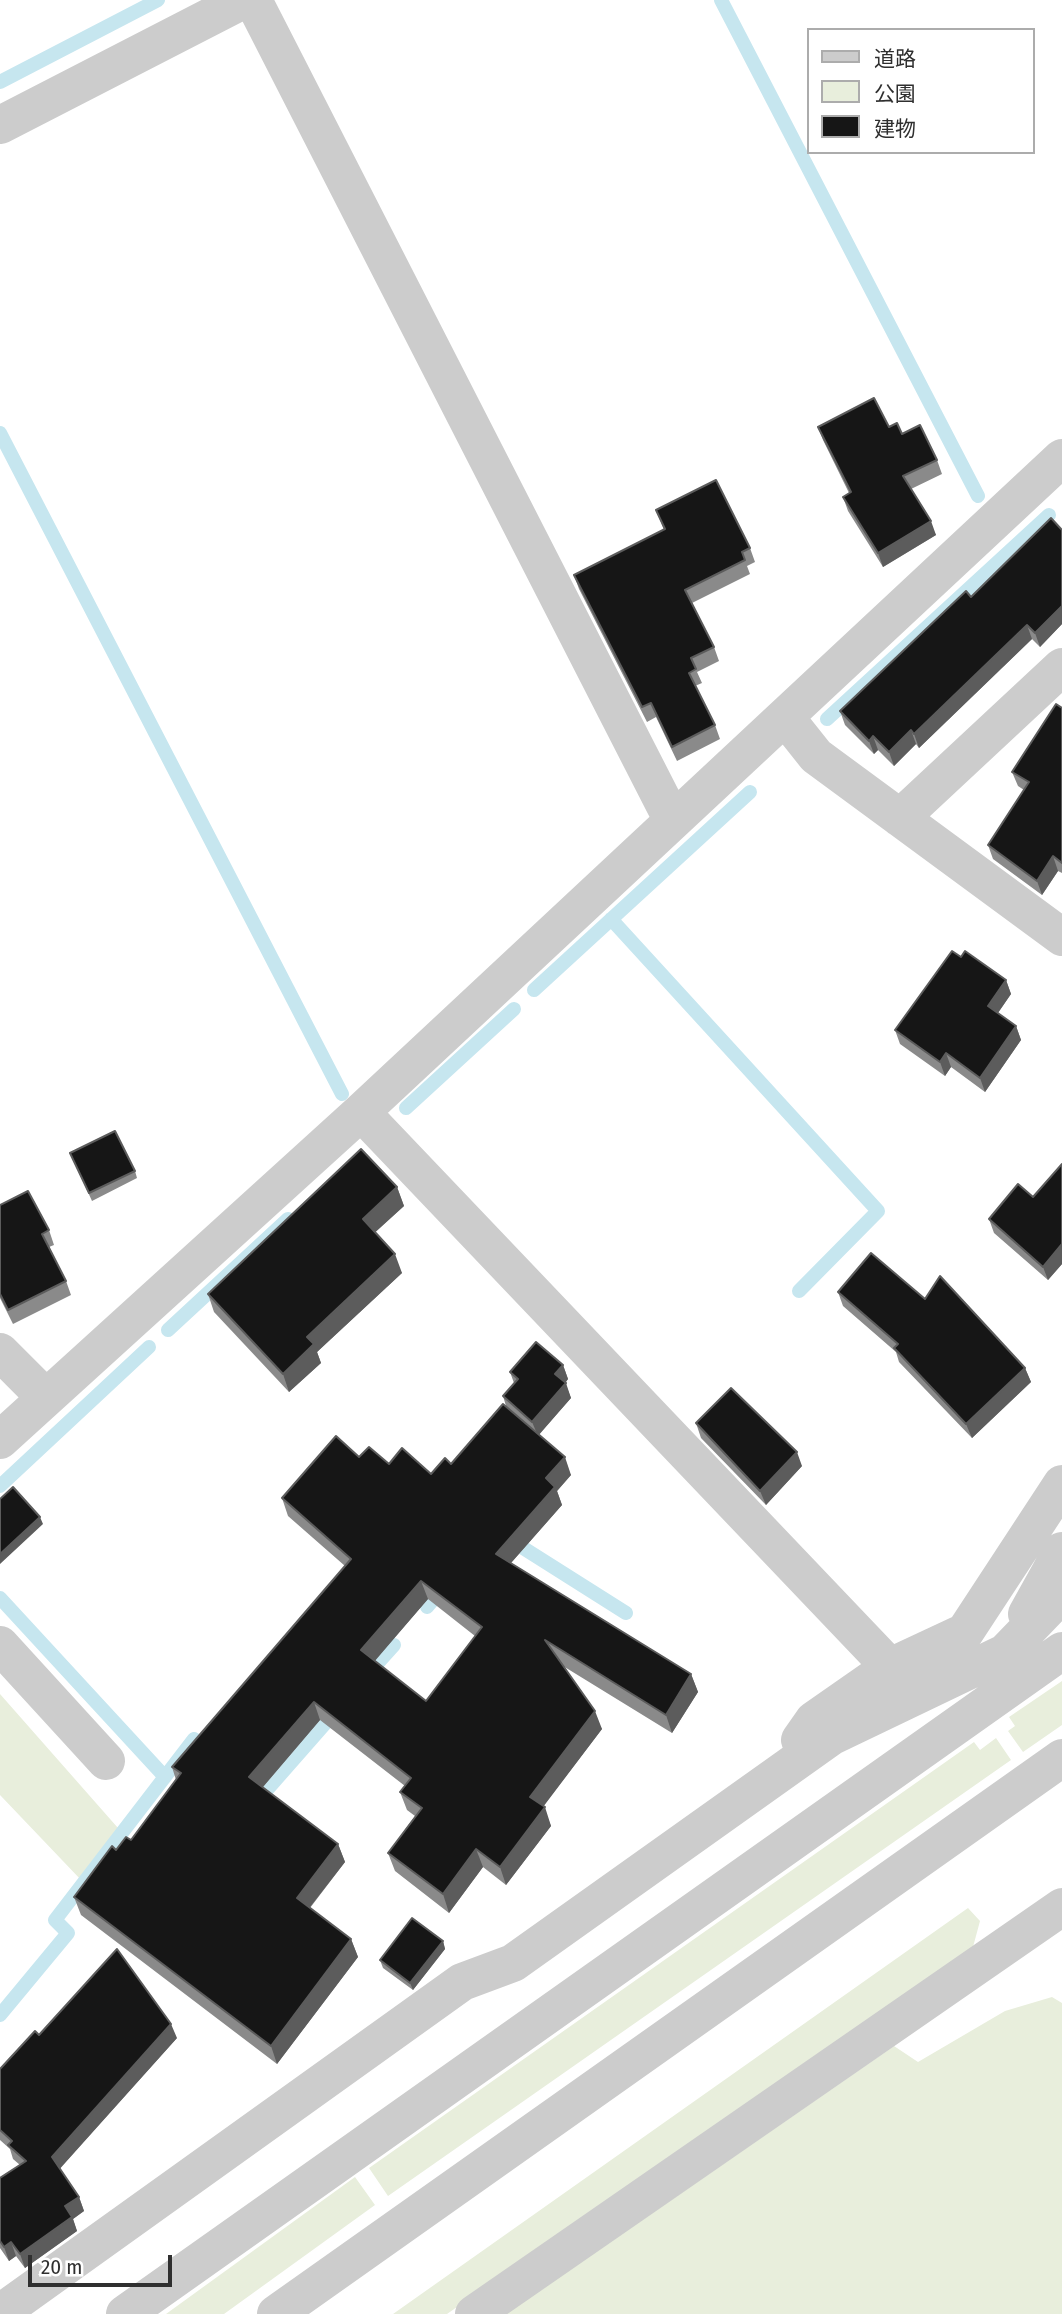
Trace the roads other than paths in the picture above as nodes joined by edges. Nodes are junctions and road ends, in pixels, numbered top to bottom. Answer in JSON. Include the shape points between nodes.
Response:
{"nodes":[{"id":1,"x":243,"y":0,"type":"edge"},
{"id":2,"x":253,"y":0,"type":"edge"},
{"id":3,"x":0,"y":125,"type":"edge"},
{"id":4,"x":1061,"y":461,"type":"edge"},
{"id":5,"x":1062,"y":667,"type":"edge"},
{"id":6,"x":785,"y":716,"type":"junction"},
{"id":7,"x":900,"y":818,"type":"junction"},
{"id":8,"x":673,"y":821,"type":"junction"},
{"id":9,"x":1062,"y":937,"type":"edge"},
{"id":10,"x":360,"y":1112,"type":"junction"},
{"id":11,"x":1,"y":1356,"type":"edge"},
{"id":12,"x":46,"y":1398,"type":"junction"},
{"id":13,"x":0,"y":1440,"type":"edge"},
{"id":14,"x":1062,"y":1484,"type":"edge"},
{"id":15,"x":1062,"y":1551,"type":"edge"},
{"id":16,"x":1062,"y":1594,"type":"edge"},
{"id":17,"x":0,"y":1645,"type":"edge"},
{"id":18,"x":1062,"y":1651,"type":"edge"},
{"id":19,"x":1013,"y":1666,"type":"junction"},
{"id":20,"x":890,"y":1667,"type":"junction"},
{"id":21,"x":1062,"y":1758,"type":"edge"},
{"id":22,"x":106,"y":1761,"type":"dead end"},
{"id":23,"x":780,"y":1770,"type":"junction"},
{"id":24,"x":1062,"y":1907,"type":"edge"},
{"id":25,"x":0,"y":2313,"type":"edge"},
{"id":26,"x":125,"y":2314,"type":"edge"},
{"id":27,"x":276,"y":2314,"type":"edge"},
{"id":28,"x":474,"y":2314,"type":"edge"}],
"edges":[{"from":1,"to":3,"type":"street"},
{"from":2,"to":8,"type":"street"},
{"from":4,"to":6,"type":"street"},
{"from":5,"to":7,"type":"street"},
{"from":6,"to":7,"type":"street","via":[[816,756]]},
{"from":6,"to":8,"type":"street"},
{"from":7,"to":9,"type":"street"},
{"from":8,"to":10,"type":"street"},
{"from":10,"to":12,"type":"street"},
{"from":10,"to":20,"type":"street"},
{"from":11,"to":12,"type":"street"},
{"from":12,"to":13,"type":"street"},
{"from":14,"to":20,"type":"street","via":[[965,1632]]},
{"from":15,"to":19,"type":"street"},
{"from":16,"to":19,"type":"street"},
{"from":17,"to":22,"type":"street"},
{"from":18,"to":19,"type":"street"},
{"from":19,"to":23,"type":"street","via":[[832,1736]]},
{"from":19,"to":26,"type":"street"},
{"from":20,"to":23,"type":"street","via":[[814,1720]]},
{"from":21,"to":27,"type":"street"},
{"from":23,"to":25,"type":"street","via":[[513,1963],[462,1982]]},
{"from":24,"to":28,"type":"street"}]}
